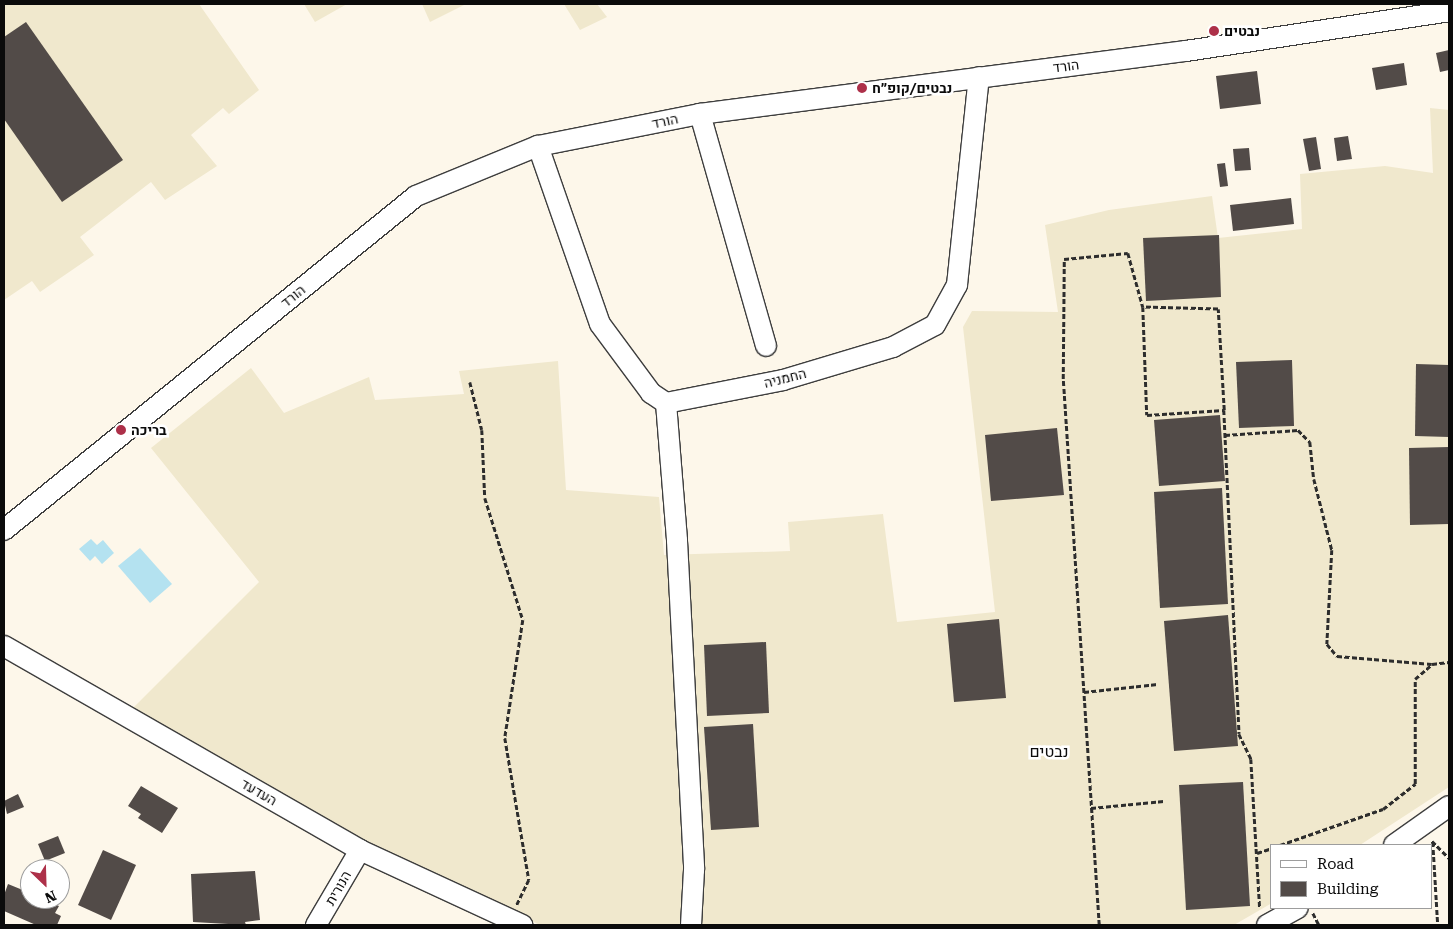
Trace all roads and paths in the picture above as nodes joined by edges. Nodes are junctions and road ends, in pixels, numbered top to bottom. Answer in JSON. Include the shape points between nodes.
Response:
{"nodes":[{"id":1,"x":1449,"y":11,"type":"edge"},
{"id":2,"x":979,"y":77,"type":"junction"},
{"id":3,"x":700,"y":114,"type":"junction"},
{"id":4,"x":538,"y":146,"type":"junction"},
{"id":5,"x":1144,"y":307,"type":"junction"},
{"id":6,"x":766,"y":346,"type":"dead end"},
{"id":7,"x":470,"y":382,"type":"dead end"},
{"id":8,"x":666,"y":403,"type":"junction"},
{"id":9,"x":1224,"y":410,"type":"junction"},
{"id":10,"x":1225,"y":435,"type":"junction"},
{"id":11,"x":4,"y":530,"type":"edge"},
{"id":12,"x":4,"y":646,"type":"edge"},
{"id":13,"x":1449,"y":662,"type":"edge"},
{"id":14,"x":1432,"y":664,"type":"junction"},
{"id":15,"x":1158,"y":684,"type":"dead end"},
{"id":16,"x":1084,"y":692,"type":"junction"},
{"id":17,"x":1164,"y":801,"type":"dead end"},
{"id":18,"x":1449,"y":806,"type":"edge"},
{"id":19,"x":1091,"y":808,"type":"junction"},
{"id":20,"x":1429,"y":833,"type":"junction"},
{"id":21,"x":1283,"y":844,"type":"edge"},
{"id":22,"x":1397,"y":844,"type":"edge"},
{"id":23,"x":1430,"y":844,"type":"edge"},
{"id":24,"x":1270,"y":849,"type":"edge"},
{"id":25,"x":360,"y":850,"type":"junction"},
{"id":26,"x":1257,"y":853,"type":"junction"},
{"id":27,"x":1449,"y":858,"type":"edge"},
{"id":28,"x":1433,"y":874,"type":"edge"},
{"id":29,"x":1295,"y":909,"type":"edge"},
{"id":30,"x":1311,"y":909,"type":"edge"},
{"id":31,"x":1264,"y":921,"type":"edge"},
{"id":32,"x":516,"y":922,"type":"edge"},
{"id":33,"x":316,"y":925,"type":"edge"},
{"id":34,"x":691,"y":925,"type":"edge"},
{"id":35,"x":1099,"y":925,"type":"edge"},
{"id":36,"x":1319,"y":925,"type":"edge"},
{"id":37,"x":1438,"y":925,"type":"edge"}],
"edges":[{"from":1,"to":2,"type":"street","name":"הורד"},
{"from":2,"to":3,"type":"street","name":"הורד"},
{"from":2,"to":8,"type":"street","name":"החמניה","via":[[957,285],[935,325],[893,347],[783,380]]},
{"from":3,"to":4,"type":"street","name":"הורד"},
{"from":3,"to":6,"type":"street"},
{"from":4,"to":8,"type":"street","via":[[600,324],[651,393]]},
{"from":4,"to":11,"type":"street","name":"הורד","via":[[416,196]]},
{"from":5,"to":9,"type":"path","via":[[1218,309]]},
{"from":5,"to":9,"type":"path","via":[[1147,415]]},
{"from":5,"to":16,"type":"path","via":[[1128,253],[1064,259],[1063,379]]},
{"from":7,"to":32,"type":"path","via":[[482,430],[485,498],[523,620],[504,738],[529,880]]},
{"from":8,"to":34,"type":"street","via":[[677,540],[694,870]]},
{"from":9,"to":10,"type":"path"},
{"from":10,"to":14,"type":"path","via":[[1298,430],[1310,442],[1314,480],[1332,550],[1328,644],[1336,656]]},
{"from":10,"to":26,"type":"path","via":[[1239,734],[1252,759]]},
{"from":12,"to":25,"type":"street","name":"העדעד"},
{"from":13,"to":14,"type":"path"},
{"from":14,"to":21,"type":"path","via":[[1415,679],[1415,784],[1383,810]]},
{"from":15,"to":16,"type":"path"},
{"from":16,"to":19,"type":"path"},
{"from":17,"to":19,"type":"path"},
{"from":18,"to":20,"type":"street"},
{"from":19,"to":35,"type":"path"},
{"from":20,"to":22,"type":"street"},
{"from":20,"to":23,"type":"path"},
{"from":20,"to":27,"type":"path"},
{"from":24,"to":26,"type":"path"},
{"from":25,"to":32,"type":"street","name":"העדעד"},
{"from":25,"to":33,"type":"street","name":"הנורית"},
{"from":26,"to":31,"type":"path"},
{"from":28,"to":37,"type":"path"},
{"from":29,"to":31,"type":"street"},
{"from":30,"to":36,"type":"path"}]}
